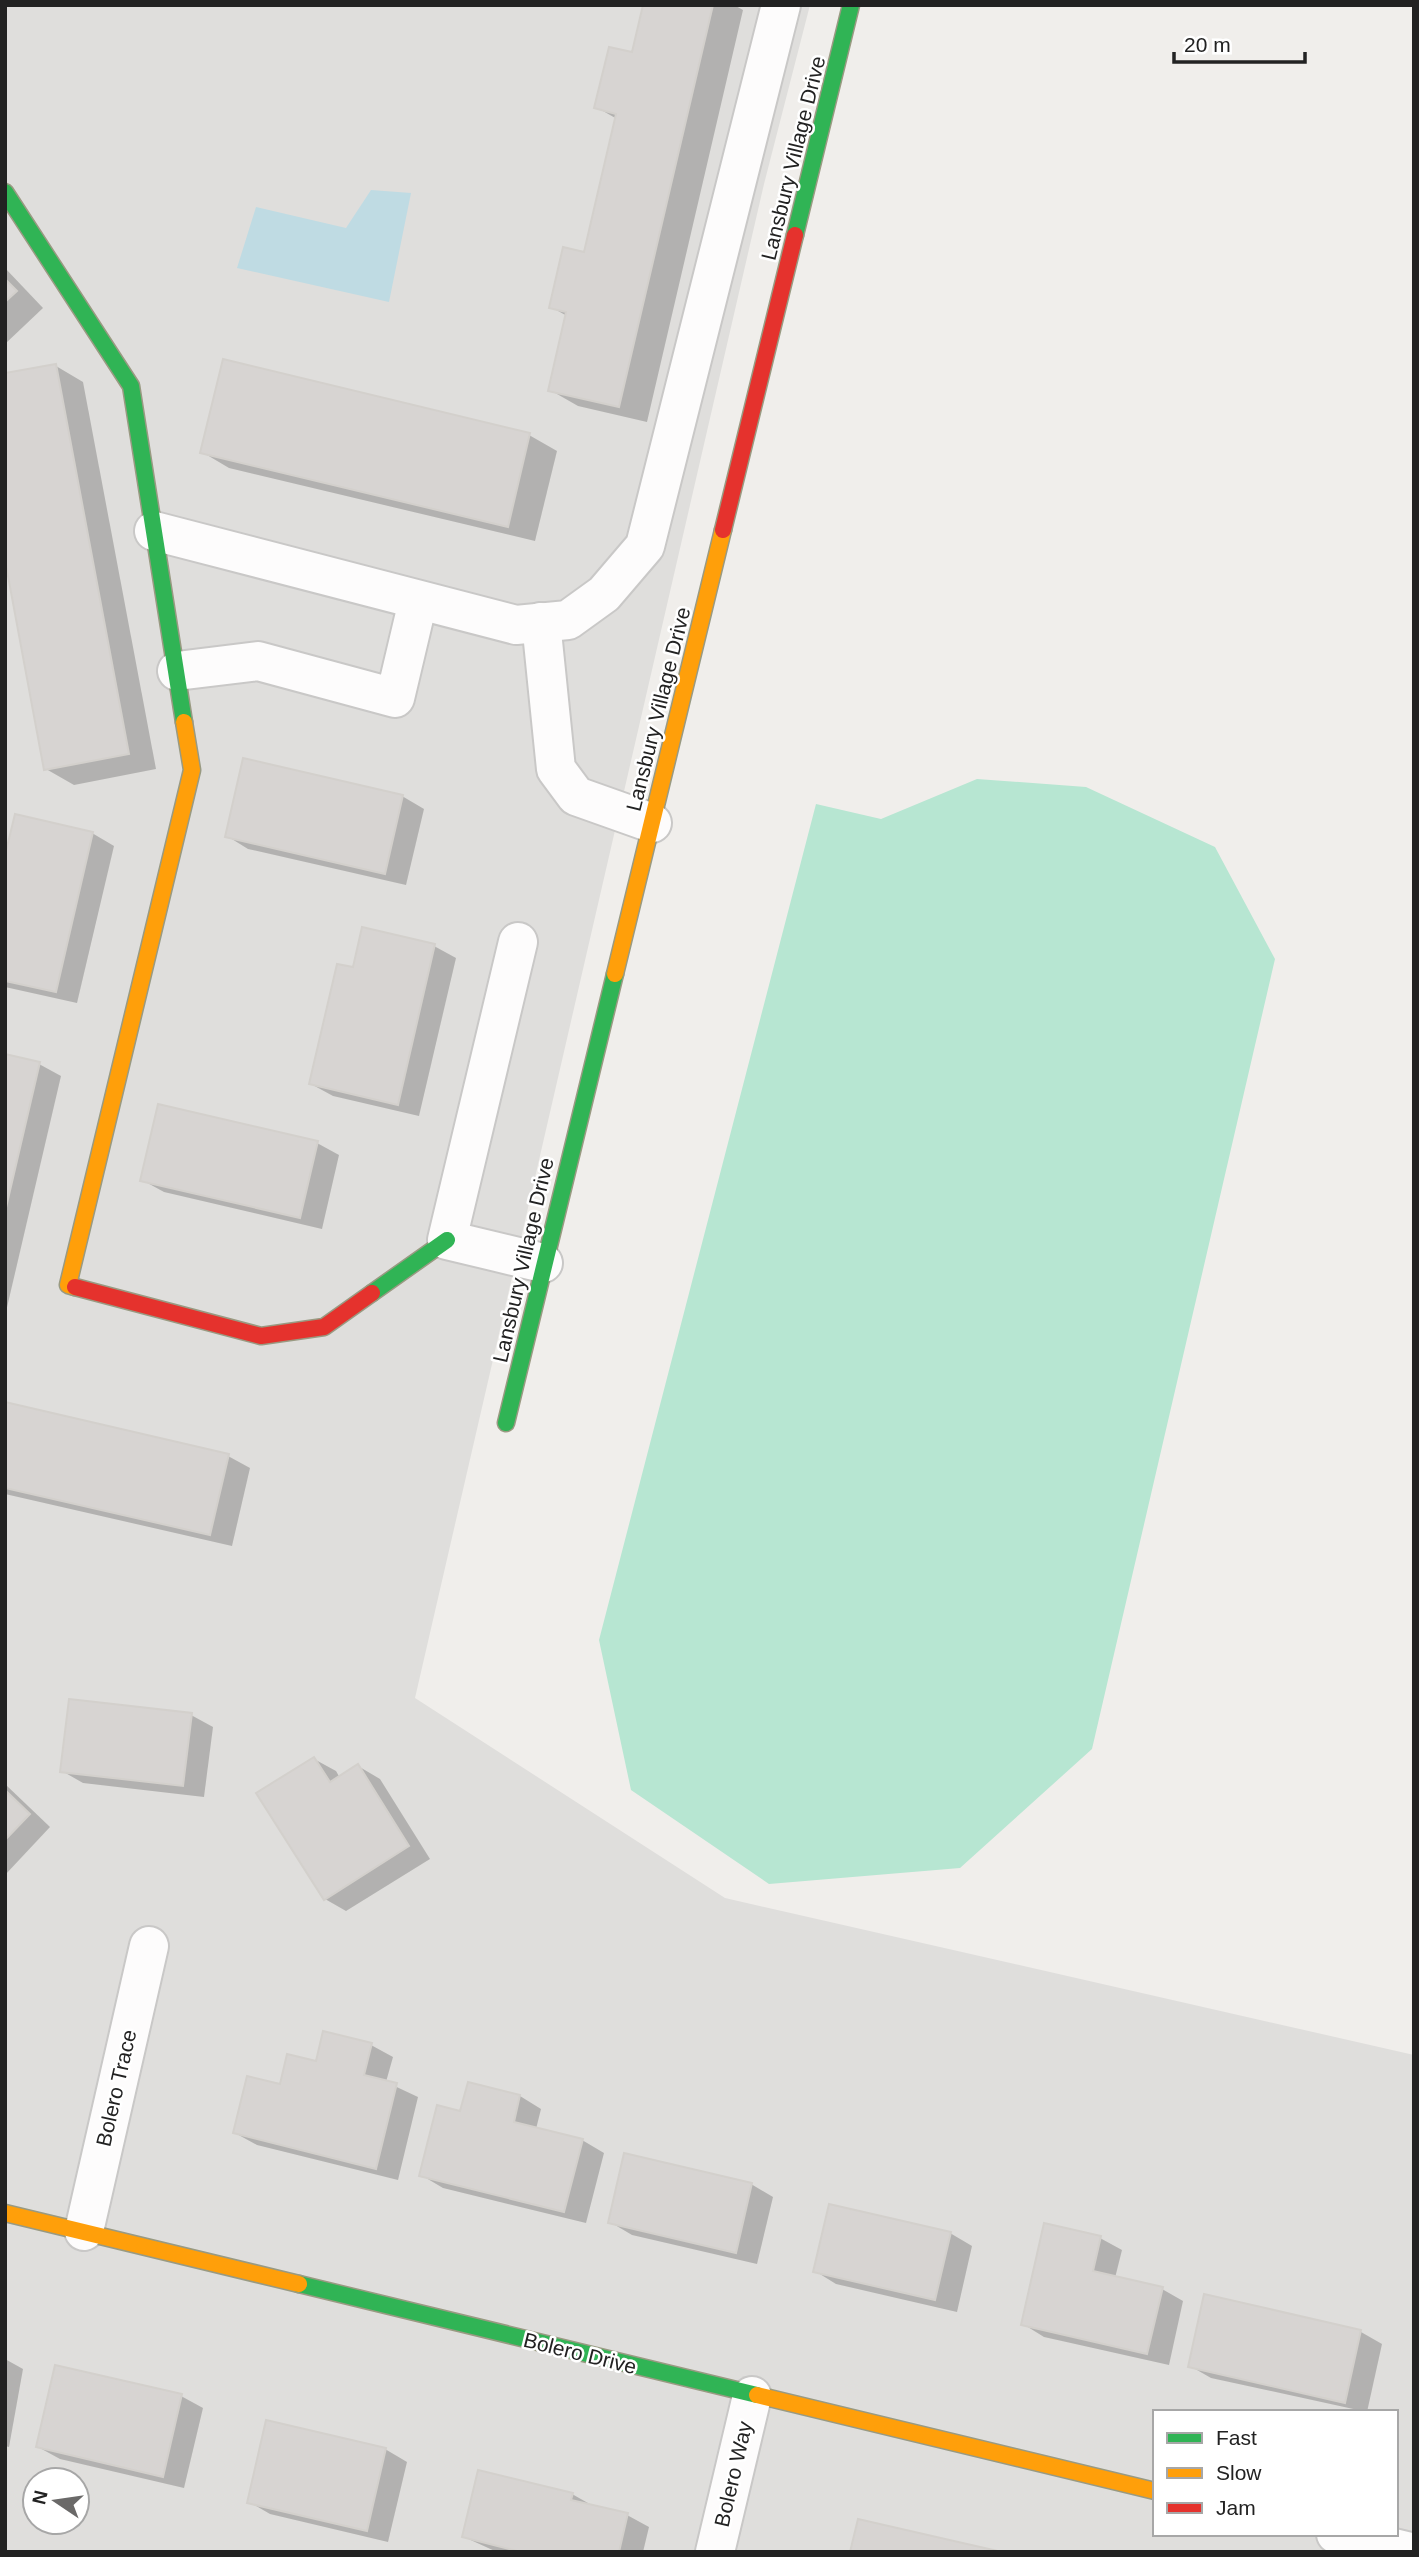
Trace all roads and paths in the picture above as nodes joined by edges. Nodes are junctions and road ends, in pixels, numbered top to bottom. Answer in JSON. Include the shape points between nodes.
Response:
{"nodes":[{"id":1,"x":781,"y":5,"type":"edge"},
{"id":2,"x":851,"y":5,"type":"edge"},
{"id":3,"x":5,"y":192,"type":"edge"},
{"id":4,"x":154,"y":531,"type":"junction"},
{"id":5,"x":418,"y":601,"type":"junction"},
{"id":6,"x":541,"y":622,"type":"junction"},
{"id":7,"x":177,"y":671,"type":"junction"},
{"id":8,"x":652,"y":823,"type":"junction"},
{"id":9,"x":518,"y":942,"type":"dead end"},
{"id":10,"x":447,"y":1240,"type":"junction"},
{"id":11,"x":543,"y":1262,"type":"junction"},
{"id":12,"x":506,"y":1423,"type":"dead end"},
{"id":13,"x":149,"y":1945,"type":"dead end"},
{"id":14,"x":5,"y":2213,"type":"edge"},
{"id":15,"x":83,"y":2231,"type":"junction"},
{"id":16,"x":751,"y":2396,"type":"junction"},
{"id":17,"x":1153,"y":2491,"type":"edge"},
{"id":18,"x":1344,"y":2536,"type":"edge"},
{"id":19,"x":715,"y":2552,"type":"edge"},
{"id":20,"x":1410,"y":2552,"type":"edge"}],
"edges":[{"from":1,"to":6,"type":"street","via":[[645,546],[604,594],[568,620]]},
{"from":2,"to":8,"type":"street","name":"Lansbury Village Drive"},
{"from":3,"to":4,"type":"street","via":[[131,386]]},
{"from":4,"to":5,"type":"street"},
{"from":4,"to":7,"type":"street"},
{"from":5,"to":6,"type":"street","via":[[516,625]]},
{"from":5,"to":7,"type":"street","via":[[395,698],[258,661]]},
{"from":6,"to":8,"type":"street","via":[[556,769],[576,796]]},
{"from":7,"to":10,"type":"street","via":[[192,770],[68,1284],[261,1336],[324,1327]]},
{"from":8,"to":11,"type":"street","name":"Lansbury Village Drive"},
{"from":9,"to":10,"type":"street"},
{"from":10,"to":11,"type":"street"},
{"from":11,"to":12,"type":"street","name":"Lansbury Village Drive"},
{"from":13,"to":15,"type":"street","name":"Bolero Trace"},
{"from":14,"to":15,"type":"street","name":"Bolero Drive"},
{"from":15,"to":16,"type":"street","name":"Bolero Drive"},
{"from":16,"to":17,"type":"street","name":"Bolero Drive"},
{"from":16,"to":19,"type":"street","name":"Bolero Way"},
{"from":18,"to":20,"type":"street"}]}
